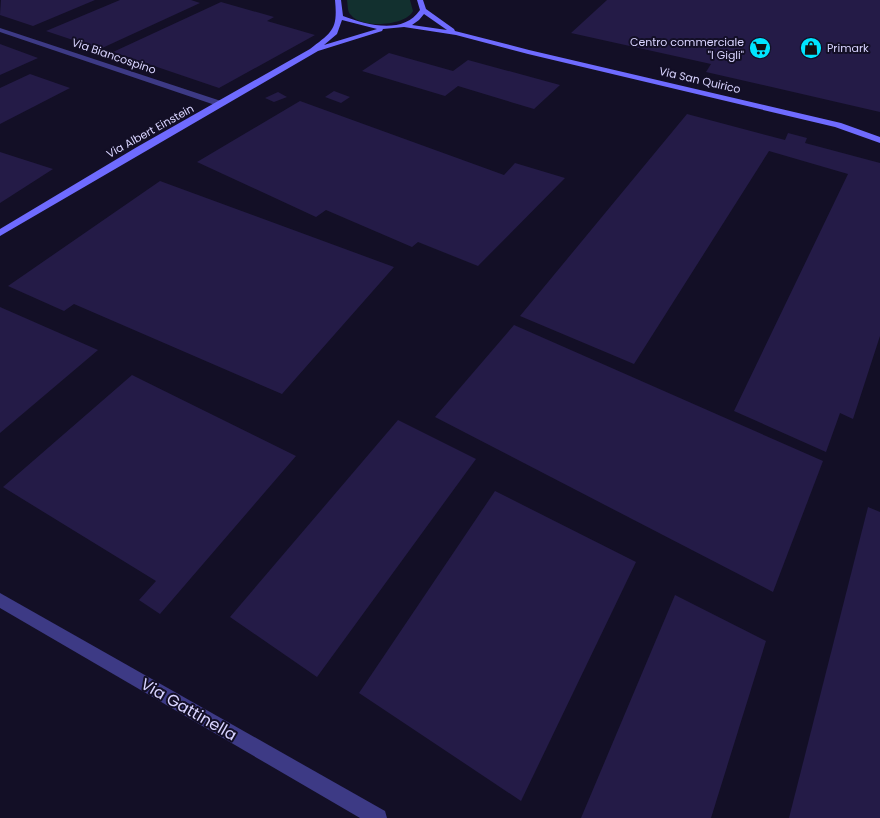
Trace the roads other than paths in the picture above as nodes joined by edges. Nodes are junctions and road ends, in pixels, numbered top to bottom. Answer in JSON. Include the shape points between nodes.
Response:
{"nodes":[{"id":1,"x":338,"y":0,"type":"edge"},
{"id":2,"x":420,"y":0,"type":"edge"},
{"id":3,"x":423,"y":10,"type":"junction"},
{"id":4,"x":340,"y":17,"type":"junction"},
{"id":5,"x":402,"y":25,"type":"junction"},
{"id":6,"x":388,"y":28,"type":"junction"},
{"id":7,"x":0,"y":30,"type":"edge"},
{"id":8,"x":456,"y":33,"type":"junction"},
{"id":9,"x":313,"y":51,"type":"junction"},
{"id":10,"x":221,"y":104,"type":"junction"},
{"id":11,"x":880,"y":140,"type":"edge"},
{"id":12,"x":0,"y":233,"type":"edge"},
{"id":13,"x":0,"y":600,"type":"edge"},
{"id":14,"x":378,"y":818,"type":"edge"}],
"edges":[{"from":1,"to":4,"type":"street"},
{"from":2,"to":3,"type":"street"},
{"from":3,"to":5,"type":"street","name":"Via San Quirico","via":[[415,20]]},
{"from":3,"to":8,"type":"street","name":"Via San Quirico"},
{"from":4,"to":6,"type":"street","name":"Via San Quirico","via":[[356,24]]},
{"from":4,"to":9,"type":"street","name":"Via Albert Einstein","via":[[335,33]]},
{"from":5,"to":6,"type":"street","name":"Via San Quirico"},
{"from":5,"to":8,"type":"street","name":"Via San Quirico"},
{"from":6,"to":9,"type":"street","name":"Via Albert Einstein"},
{"from":7,"to":10,"type":"street","name":"Via Biancospino"},
{"from":8,"to":11,"type":"street","name":"Via San Quirico","via":[[813,119]]},
{"from":9,"to":10,"type":"street","name":"Via Albert Einstein"},
{"from":10,"to":12,"type":"street","name":"Via Albert Einstein","via":[[140,148]]},
{"from":13,"to":14,"type":"street","name":"Via Gattinella"}]}
